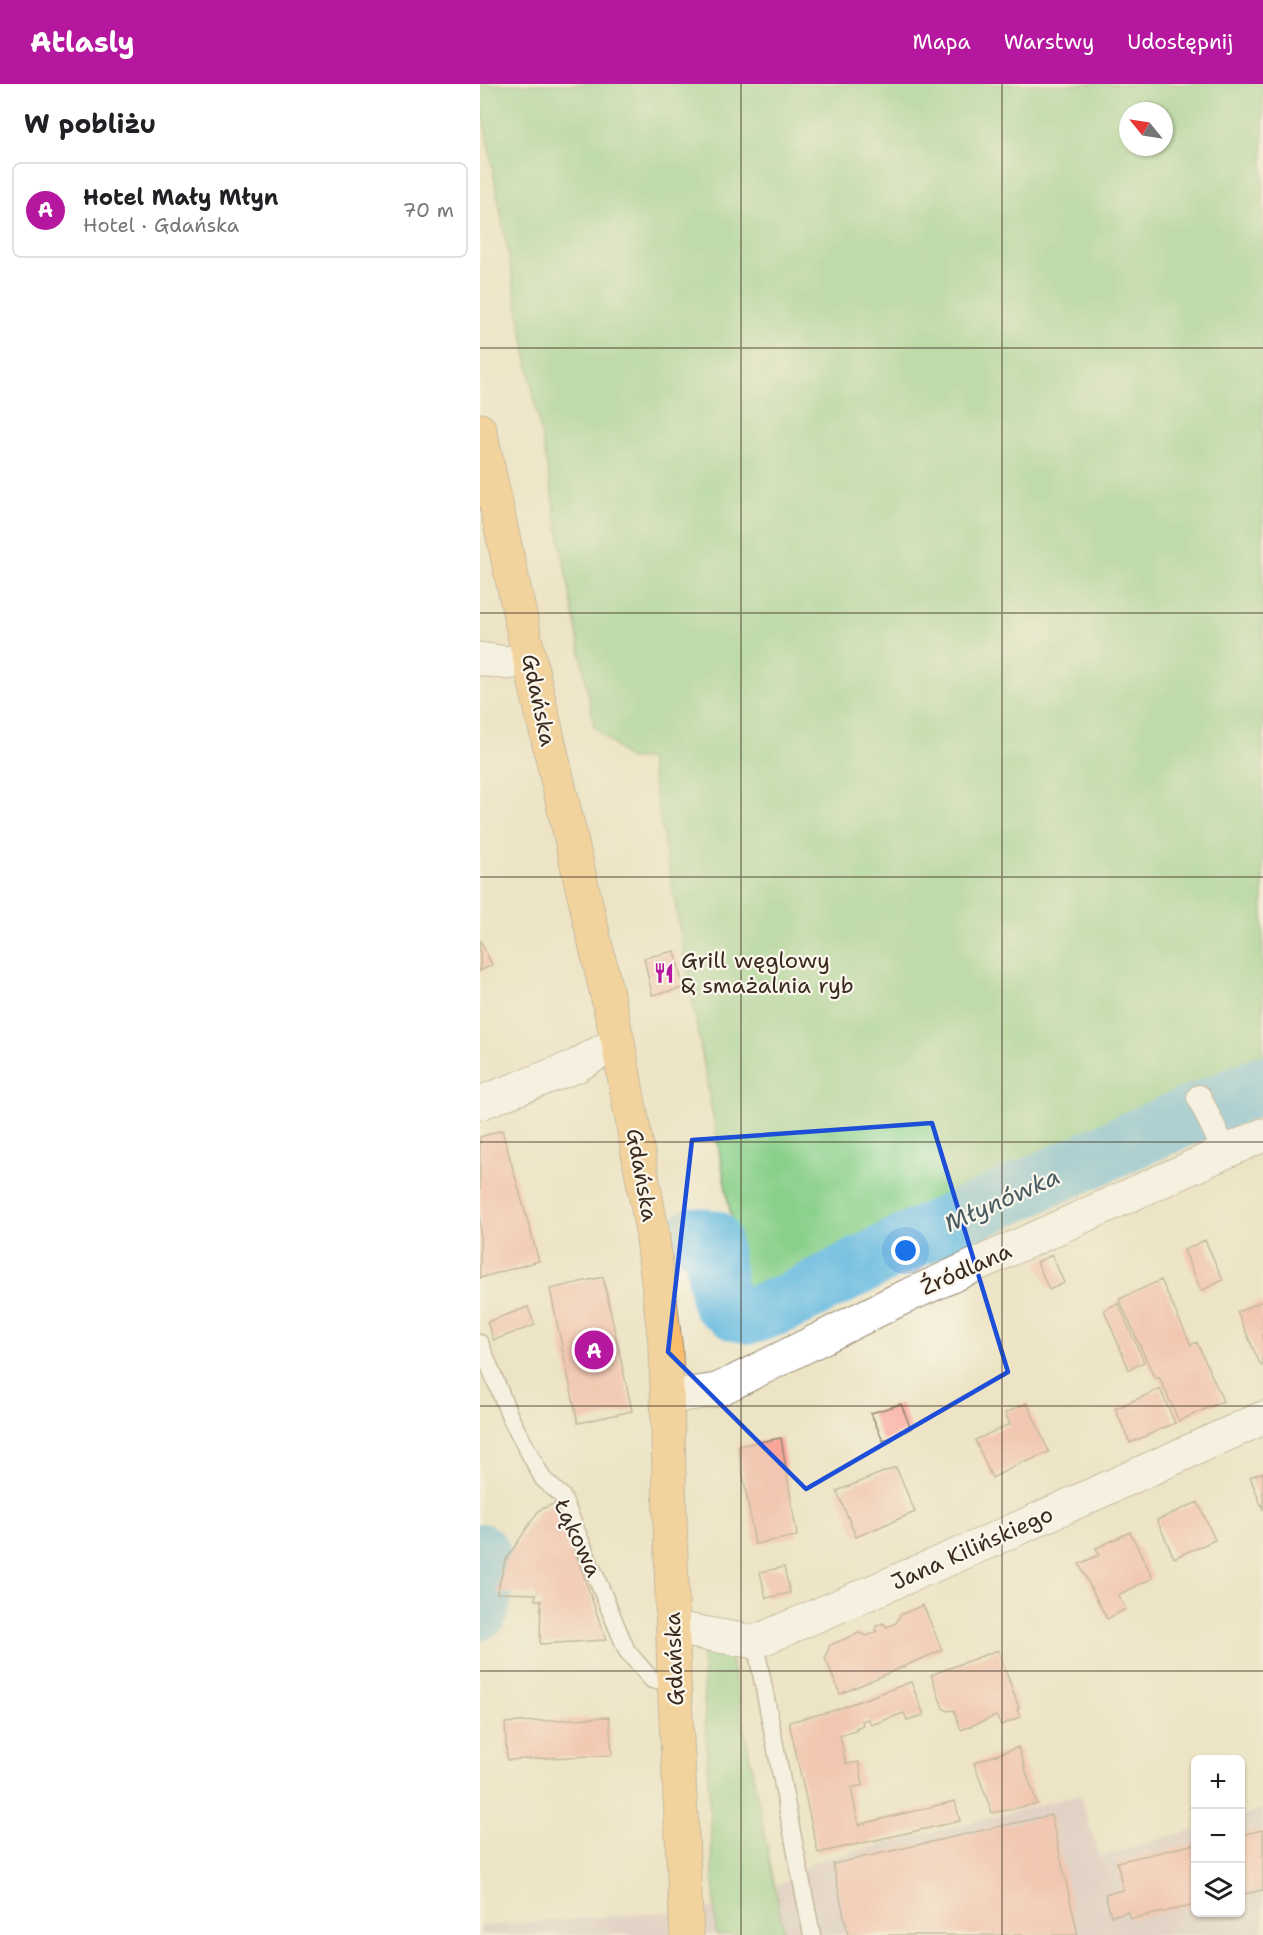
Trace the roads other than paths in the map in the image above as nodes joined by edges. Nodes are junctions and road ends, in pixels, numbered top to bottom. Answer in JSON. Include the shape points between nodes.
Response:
{"nodes":[{"id":1,"x":480,"y":430,"type":"edge"},
{"id":2,"x":529,"y":657,"type":"junction"},
{"id":3,"x":480,"y":660,"type":"edge"},
{"id":4,"x":618,"y":1042,"type":"junction"},
{"id":5,"x":1199,"y":1097,"type":"dead end"},
{"id":6,"x":480,"y":1103,"type":"edge"},
{"id":7,"x":1263,"y":1135,"type":"edge"},
{"id":8,"x":1221,"y":1143,"type":"junction"},
{"id":9,"x":480,"y":1343,"type":"edge"},
{"id":10,"x":668,"y":1397,"type":"junction"},
{"id":11,"x":1263,"y":1418,"type":"edge"},
{"id":12,"x":673,"y":1628,"type":"junction"},
{"id":13,"x":755,"y":1642,"type":"junction"},
{"id":14,"x":674,"y":1680,"type":"junction"},
{"id":15,"x":687,"y":1935,"type":"edge"},
{"id":16,"x":812,"y":1935,"type":"edge"}],
"edges":[{"from":1,"to":2,"type":"main road","name":"Gdańska"},
{"from":2,"to":3,"type":"street","via":[[508,663]]},
{"from":2,"to":4,"type":"main road","name":"Gdańska"},
{"from":4,"to":6,"type":"street","via":[[576,1066]]},
{"from":4,"to":10,"type":"main road","name":"Gdańska","via":[[652,1231]]},
{"from":5,"to":8,"type":"street"},
{"from":7,"to":8,"type":"street","name":"Źródlana"},
{"from":8,"to":10,"type":"street","name":"Źródlana","via":[[717,1390]]},
{"from":9,"to":14,"type":"lane","name":"Łąkowa","via":[[532,1459],[543,1479],[562,1496],[627,1651],[652,1680]]},
{"from":10,"to":12,"type":"main road","name":"Gdańska"},
{"from":11,"to":13,"type":"street","name":"Jana Kilińskiego"},
{"from":12,"to":13,"type":"street"},
{"from":12,"to":14,"type":"main road","name":"Gdańska"},
{"from":13,"to":16,"type":"lane"},
{"from":14,"to":15,"type":"main road","name":"Gdańska"}]}
